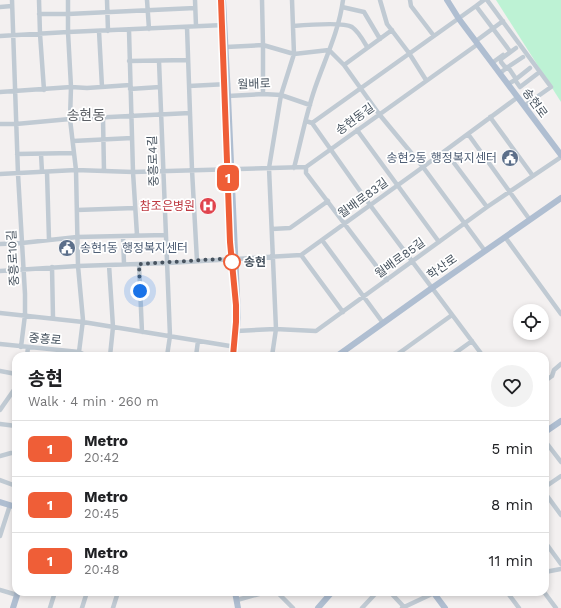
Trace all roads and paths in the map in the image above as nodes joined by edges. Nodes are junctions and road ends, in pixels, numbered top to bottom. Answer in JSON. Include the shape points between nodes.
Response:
{"nodes":[{"id":1,"x":12,"y":0,"type":"edge"},
{"id":2,"x":39,"y":0,"type":"edge"},
{"id":3,"x":68,"y":0,"type":"edge"},
{"id":4,"x":107,"y":0,"type":"edge"},
{"id":5,"x":147,"y":0,"type":"edge"},
{"id":6,"x":195,"y":0,"type":"edge"},
{"id":7,"x":223,"y":0,"type":"edge"},
{"id":8,"x":262,"y":0,"type":"edge"},
{"id":9,"x":292,"y":0,"type":"edge"},
{"id":10,"x":343,"y":0,"type":"edge"},
{"id":11,"x":380,"y":0,"type":"edge"},
{"id":12,"x":410,"y":0,"type":"edge"},
{"id":13,"x":447,"y":0,"type":"edge"},
{"id":14,"x":484,"y":0,"type":"edge"},
{"id":15,"x":487,"y":0,"type":"edge"},
{"id":16,"x":12,"y":6,"type":"junction"},
{"id":17,"x":476,"y":6,"type":"junction"},
{"id":18,"x":0,"y":7,"type":"edge"},
{"id":19,"x":342,"y":7,"type":"junction"},
{"id":20,"x":195,"y":8,"type":"junction"},
{"id":21,"x":148,"y":10,"type":"junction"},
{"id":22,"x":108,"y":13,"type":"junction"},
{"id":23,"x":39,"y":14,"type":"junction"},
{"id":24,"x":68,"y":14,"type":"junction"},
{"id":25,"x":459,"y":19,"type":"junction"},
{"id":26,"x":503,"y":21,"type":"junction"},
{"id":27,"x":224,"y":25,"type":"junction"},
{"id":28,"x":338,"y":25,"type":"junction"},
{"id":29,"x":196,"y":26,"type":"junction"},
{"id":30,"x":293,"y":26,"type":"junction"},
{"id":31,"x":187,"y":27,"type":"junction"},
{"id":32,"x":148,"y":28,"type":"junction"},
{"id":33,"x":493,"y":29,"type":"junction"},
{"id":34,"x":108,"y":30,"type":"junction"},
{"id":35,"x":129,"y":30,"type":"junction"},
{"id":36,"x":392,"y":30,"type":"junction"},
{"id":37,"x":98,"y":31,"type":"junction"},
{"id":38,"x":68,"y":32,"type":"junction"},
{"id":39,"x":40,"y":34,"type":"junction"},
{"id":40,"x":13,"y":35,"type":"junction"},
{"id":41,"x":0,"y":36,"type":"edge"},
{"id":42,"x":434,"y":36,"type":"junction"},
{"id":43,"x":380,"y":38,"type":"junction"},
{"id":44,"x":477,"y":43,"type":"junction"},
{"id":45,"x":263,"y":45,"type":"junction"},
{"id":46,"x":518,"y":45,"type":"junction"},
{"id":47,"x":226,"y":47,"type":"junction"},
{"id":48,"x":368,"y":47,"type":"junction"},
{"id":49,"x":329,"y":50,"type":"junction"},
{"id":50,"x":509,"y":50,"type":"junction"},
{"id":51,"x":409,"y":53,"type":"junction"},
{"id":52,"x":294,"y":54,"type":"junction"},
{"id":53,"x":523,"y":57,"type":"dead end"},
{"id":54,"x":159,"y":60,"type":"junction"},
{"id":55,"x":188,"y":60,"type":"junction"},
{"id":56,"x":129,"y":62,"type":"junction"},
{"id":57,"x":492,"y":63,"type":"junction"},
{"id":58,"x":344,"y":65,"type":"junction"},
{"id":59,"x":508,"y":67,"type":"junction"},
{"id":60,"x":530,"y":68,"type":"dead end"},
{"id":61,"x":500,"y":73,"type":"junction"},
{"id":62,"x":537,"y":74,"type":"dead end"},
{"id":63,"x":515,"y":79,"type":"junction"},
{"id":64,"x":426,"y":80,"type":"junction"},
{"id":65,"x":228,"y":84,"type":"junction"},
{"id":66,"x":508,"y":84,"type":"junction"},
{"id":67,"x":189,"y":86,"type":"junction"},
{"id":68,"x":102,"y":87,"type":"junction"},
{"id":69,"x":130,"y":87,"type":"junction"},
{"id":70,"x":160,"y":87,"type":"junction"},
{"id":71,"x":71,"y":88,"type":"junction"},
{"id":72,"x":360,"y":88,"type":"junction"},
{"id":73,"x":44,"y":90,"type":"junction"},
{"id":74,"x":0,"y":92,"type":"edge"},
{"id":75,"x":15,"y":92,"type":"junction"},
{"id":76,"x":263,"y":94,"type":"junction"},
{"id":77,"x":281,"y":95,"type":"junction"},
{"id":78,"x":228,"y":96,"type":"junction"},
{"id":79,"x":518,"y":97,"type":"junction"},
{"id":80,"x":310,"y":105,"type":"junction"},
{"id":81,"x":524,"y":106,"type":"junction"},
{"id":82,"x":190,"y":113,"type":"junction"},
{"id":83,"x":379,"y":114,"type":"junction"},
{"id":84,"x":161,"y":115,"type":"junction"},
{"id":85,"x":131,"y":116,"type":"junction"},
{"id":86,"x":490,"y":117,"type":"junction"},
{"id":87,"x":103,"y":118,"type":"junction"},
{"id":88,"x":70,"y":119,"type":"junction"},
{"id":89,"x":306,"y":121,"type":"junction"},
{"id":90,"x":312,"y":123,"type":"junction"},
{"id":91,"x":0,"y":124,"type":"edge"},
{"id":92,"x":16,"y":124,"type":"junction"},
{"id":93,"x":357,"y":130,"type":"junction"},
{"id":94,"x":468,"y":134,"type":"junction"},
{"id":95,"x":132,"y":138,"type":"junction"},
{"id":96,"x":103,"y":139,"type":"junction"},
{"id":97,"x":73,"y":141,"type":"junction"},
{"id":98,"x":330,"y":150,"type":"junction"},
{"id":99,"x":445,"y":151,"type":"junction"},
{"id":100,"x":74,"y":153,"type":"junction"},
{"id":101,"x":17,"y":154,"type":"junction"},
{"id":102,"x":41,"y":154,"type":"junction"},
{"id":103,"x":561,"y":156,"type":"edge"},
{"id":104,"x":423,"y":167,"type":"junction"},
{"id":105,"x":269,"y":168,"type":"junction"},
{"id":106,"x":294,"y":168,"type":"junction"},
{"id":107,"x":306,"y":168,"type":"junction"},
{"id":108,"x":76,"y":170,"type":"junction"},
{"id":109,"x":192,"y":170,"type":"junction"},
{"id":110,"x":231,"y":170,"type":"junction"},
{"id":111,"x":104,"y":171,"type":"junction"},
{"id":112,"x":163,"y":171,"type":"junction"},
{"id":113,"x":45,"y":172,"type":"junction"},
{"id":114,"x":133,"y":172,"type":"junction"},
{"id":115,"x":0,"y":174,"type":"edge"},
{"id":116,"x":18,"y":174,"type":"junction"},
{"id":117,"x":533,"y":176,"type":"junction"},
{"id":118,"x":397,"y":186,"type":"junction"},
{"id":119,"x":510,"y":192,"type":"junction"},
{"id":120,"x":561,"y":198,"type":"edge"},
{"id":121,"x":328,"y":201,"type":"junction"},
{"id":122,"x":370,"y":205,"type":"junction"},
{"id":123,"x":487,"y":207,"type":"junction"},
{"id":124,"x":135,"y":208,"type":"junction"},
{"id":125,"x":76,"y":210,"type":"junction"},
{"id":126,"x":530,"y":220,"type":"junction"},
{"id":127,"x":344,"y":223,"type":"junction"},
{"id":128,"x":464,"y":223,"type":"junction"},
{"id":129,"x":272,"y":229,"type":"junction"},
{"id":130,"x":137,"y":235,"type":"junction"},
{"id":131,"x":166,"y":235,"type":"junction"},
{"id":132,"x":123,"y":236,"type":"junction"},
{"id":133,"x":77,"y":237,"type":"junction"},
{"id":134,"x":506,"y":237,"type":"junction"},
{"id":135,"x":49,"y":240,"type":"junction"},
{"id":136,"x":322,"y":240,"type":"junction"},
{"id":137,"x":439,"y":242,"type":"junction"},
{"id":138,"x":22,"y":243,"type":"junction"},
{"id":139,"x":0,"y":244,"type":"edge"},
{"id":140,"x":485,"y":251,"type":"junction"},
{"id":141,"x":301,"y":255,"type":"junction"},
{"id":142,"x":274,"y":257,"type":"junction"},
{"id":143,"x":235,"y":258,"type":"junction"},
{"id":144,"x":198,"y":261,"type":"junction"},
{"id":145,"x":413,"y":261,"type":"junction"},
{"id":146,"x":168,"y":263,"type":"junction"},
{"id":147,"x":124,"y":264,"type":"junction"},
{"id":148,"x":139,"y":264,"type":"junction"},
{"id":149,"x":109,"y":265,"type":"junction"},
{"id":150,"x":78,"y":266,"type":"junction"},
{"id":151,"x":52,"y":267,"type":"junction"},
{"id":152,"x":24,"y":269,"type":"junction"},
{"id":153,"x":0,"y":270,"type":"edge"},
{"id":154,"x":387,"y":280,"type":"junction"},
{"id":155,"x":432,"y":288,"type":"junction"},
{"id":156,"x":364,"y":297,"type":"junction"},
{"id":157,"x":343,"y":312,"type":"junction"},
{"id":158,"x":0,"y":313,"type":"edge"},
{"id":159,"x":561,"y":314,"type":"edge"},
{"id":160,"x":25,"y":315,"type":"junction"},
{"id":161,"x":452,"y":315,"type":"junction"},
{"id":162,"x":53,"y":318,"type":"junction"},
{"id":163,"x":83,"y":322,"type":"junction"},
{"id":164,"x":383,"y":323,"type":"junction"},
{"id":165,"x":113,"y":327,"type":"junction"},
{"id":166,"x":276,"y":329,"type":"junction"},
{"id":167,"x":237,"y":331,"type":"junction"},
{"id":168,"x":142,"y":332,"type":"junction"},
{"id":169,"x":170,"y":336,"type":"junction"},
{"id":170,"x":198,"y":341,"type":"junction"},
{"id":171,"x":472,"y":341,"type":"junction"},
{"id":172,"x":0,"y":344,"type":"edge"},
{"id":173,"x":236,"y":346,"type":"junction"},
{"id":174,"x":22,"y":347,"type":"junction"},
{"id":175,"x":28,"y":347,"type":"junction"},
{"id":176,"x":27,"y":352,"type":"edge"},
{"id":177,"x":79,"y":352,"type":"joint"},
{"id":178,"x":110,"y":352,"type":"edge"},
{"id":179,"x":168,"y":352,"type":"edge"},
{"id":180,"x":197,"y":352,"type":"edge"},
{"id":181,"x":235,"y":352,"type":"edge"},
{"id":182,"x":273,"y":352,"type":"edge"},
{"id":183,"x":343,"y":352,"type":"edge"},
{"id":184,"x":401,"y":352,"type":"edge"},
{"id":185,"x":457,"y":352,"type":"edge"},
{"id":186,"x":480,"y":352,"type":"edge"},
{"id":187,"x":561,"y":364,"type":"edge"},
{"id":188,"x":0,"y":372,"type":"edge"},
{"id":189,"x":12,"y":374,"type":"edge"},
{"id":190,"x":549,"y":378,"type":"edge"},
{"id":191,"x":12,"y":393,"type":"edge"},
{"id":192,"x":0,"y":410,"type":"edge"},
{"id":193,"x":561,"y":421,"type":"edge"},
{"id":194,"x":0,"y":424,"type":"edge"},
{"id":195,"x":12,"y":426,"type":"edge"},
{"id":196,"x":549,"y":429,"type":"edge"},
{"id":197,"x":549,"y":446,"type":"edge"},
{"id":198,"x":12,"y":453,"type":"edge"},
{"id":199,"x":0,"y":456,"type":"edge"},
{"id":200,"x":561,"y":462,"type":"edge"},
{"id":201,"x":561,"y":476,"type":"edge"},
{"id":202,"x":0,"y":480,"type":"edge"},
{"id":203,"x":12,"y":484,"type":"edge"},
{"id":204,"x":549,"y":484,"type":"edge"},
{"id":205,"x":549,"y":498,"type":"edge"},
{"id":206,"x":0,"y":502,"type":"edge"},
{"id":207,"x":12,"y":506,"type":"edge"},
{"id":208,"x":12,"y":508,"type":"edge"},
{"id":209,"x":561,"y":515,"type":"edge"},
{"id":210,"x":0,"y":536,"type":"edge"},
{"id":211,"x":549,"y":548,"type":"edge"},
{"id":212,"x":561,"y":564,"type":"edge"},
{"id":213,"x":561,"y":569,"type":"edge"},
{"id":214,"x":549,"y":571,"type":"edge"},
{"id":215,"x":0,"y":590,"type":"edge"},
{"id":216,"x":12,"y":593,"type":"edge"},
{"id":217,"x":16,"y":596,"type":"edge"},
{"id":218,"x":54,"y":596,"type":"edge"},
{"id":219,"x":86,"y":596,"type":"edge"},
{"id":220,"x":117,"y":596,"type":"edge"},
{"id":221,"x":236,"y":596,"type":"edge"},
{"id":222,"x":252,"y":596,"type":"edge"},
{"id":223,"x":281,"y":596,"type":"edge"},
{"id":224,"x":328,"y":596,"type":"edge"},
{"id":225,"x":373,"y":596,"type":"edge"},
{"id":226,"x":393,"y":596,"type":"edge"},
{"id":227,"x":428,"y":596,"type":"edge"},
{"id":228,"x":438,"y":596,"type":"edge"},
{"id":229,"x":510,"y":596,"type":"edge"},
{"id":230,"x":547,"y":596,"type":"edge"},
{"id":231,"x":237,"y":600,"type":"junction"},
{"id":232,"x":13,"y":608,"type":"edge"},
{"id":233,"x":50,"y":608,"type":"edge"},
{"id":234,"x":82,"y":608,"type":"edge"},
{"id":235,"x":113,"y":608,"type":"edge"},
{"id":236,"x":238,"y":608,"type":"edge"},
{"id":237,"x":293,"y":608,"type":"edge"},
{"id":238,"x":318,"y":608,"type":"edge"},
{"id":239,"x":362,"y":608,"type":"edge"},
{"id":240,"x":403,"y":608,"type":"edge"},
{"id":241,"x":445,"y":608,"type":"edge"},
{"id":242,"x":519,"y":608,"type":"edge"},
{"id":243,"x":556,"y":608,"type":"edge"}],
"edges":[{"from":1,"to":16,"type":"street","name":"중흥로10길"},
{"from":2,"to":23,"type":"street"},
{"from":3,"to":24,"type":"street"},
{"from":4,"to":22,"type":"street"},
{"from":5,"to":21,"type":"street"},
{"from":6,"to":20,"type":"street"},
{"from":7,"to":27,"type":"main road","name":"월배로"},
{"from":8,"to":45,"type":"street"},
{"from":9,"to":30,"type":"street"},
{"from":10,"to":19,"type":"street"},
{"from":11,"to":36,"type":"street","via":[[387,24]]},
{"from":12,"to":42,"type":"street","via":[[411,6]]},
{"from":13,"to":25,"type":"main road","name":"송현로"},
{"from":14,"to":17,"type":"street"},
{"from":15,"to":26,"type":"street"},
{"from":16,"to":18,"type":"street"},
{"from":16,"to":40,"type":"street","name":"중흥로10길"},
{"from":17,"to":25,"type":"street"},
{"from":17,"to":33,"type":"street"},
{"from":19,"to":28,"type":"street"},
{"from":19,"to":43,"type":"street","via":[[364,12]]},
{"from":20,"to":21,"type":"street"},
{"from":20,"to":29,"type":"street"},
{"from":21,"to":22,"type":"street"},
{"from":21,"to":32,"type":"street"},
{"from":22,"to":24,"type":"street"},
{"from":22,"to":34,"type":"street"},
{"from":23,"to":24,"type":"street"},
{"from":23,"to":39,"type":"street"},
{"from":24,"to":38,"type":"street"},
{"from":25,"to":42,"type":"street"},
{"from":25,"to":44,"type":"main road","name":"송현로"},
{"from":26,"to":33,"type":"street","name":"송현동길"},
{"from":26,"to":46,"type":"street"},
{"from":27,"to":29,"type":"street"},
{"from":27,"to":47,"type":"main road","name":"월배로"},
{"from":28,"to":30,"type":"street"},
{"from":28,"to":48,"type":"street","via":[[350,26]]},
{"from":28,"to":49,"type":"street"},
{"from":29,"to":31,"type":"street"},
{"from":30,"to":52,"type":"street"},
{"from":31,"to":32,"type":"street"},
{"from":31,"to":55,"type":"street"},
{"from":32,"to":35,"type":"street"},
{"from":33,"to":44,"type":"street","name":"송현동길"},
{"from":33,"to":50,"type":"street"},
{"from":34,"to":35,"type":"street"},
{"from":34,"to":37,"type":"street"},
{"from":35,"to":56,"type":"street"},
{"from":36,"to":43,"type":"street"},
{"from":36,"to":51,"type":"street"},
{"from":37,"to":38,"type":"street"},
{"from":37,"to":68,"type":"street"},
{"from":38,"to":39,"type":"street"},
{"from":38,"to":71,"type":"street"},
{"from":39,"to":40,"type":"street"},
{"from":39,"to":73,"type":"street"},
{"from":40,"to":41,"type":"street"},
{"from":40,"to":75,"type":"street","name":"중흥로10길"},
{"from":42,"to":51,"type":"street"},
{"from":43,"to":48,"type":"street"},
{"from":44,"to":57,"type":"main road","name":"송현로"},
{"from":44,"to":64,"type":"street","name":"송현동길"},
{"from":45,"to":47,"type":"street"},
{"from":45,"to":52,"type":"street"},
{"from":45,"to":76,"type":"street"},
{"from":46,"to":50,"type":"street"},
{"from":46,"to":59,"type":"street","via":[[501,59],[505,67]]},
{"from":46,"to":81,"type":"street","via":[[552,87]]},
{"from":47,"to":65,"type":"main road","name":"월배로"},
{"from":48,"to":58,"type":"street"},
{"from":49,"to":52,"type":"street"},
{"from":49,"to":58,"type":"street"},
{"from":49,"to":80,"type":"street"},
{"from":50,"to":57,"type":"street"},
{"from":51,"to":64,"type":"street"},
{"from":51,"to":72,"type":"street"},
{"from":52,"to":77,"type":"street"},
{"from":53,"to":59,"type":"street"},
{"from":54,"to":55,"type":"street"},
{"from":54,"to":56,"type":"street"},
{"from":54,"to":70,"type":"street","name":"중흥로4길"},
{"from":55,"to":67,"type":"street"},
{"from":56,"to":69,"type":"street"},
{"from":57,"to":61,"type":"main road","name":"송현로"},
{"from":58,"to":72,"type":"street"},
{"from":59,"to":61,"type":"street"},
{"from":59,"to":63,"type":"street"},
{"from":60,"to":63,"type":"street"},
{"from":61,"to":66,"type":"main road","name":"송현로"},
{"from":62,"to":63,"type":"street","via":[[520,87]]},
{"from":63,"to":66,"type":"street"},
{"from":64,"to":83,"type":"street","name":"송현동길"},
{"from":65,"to":67,"type":"street","name":"월배로"},
{"from":65,"to":78,"type":"main road","name":"월배로"},
{"from":66,"to":79,"type":"main road","name":"송현로"},
{"from":67,"to":82,"type":"street"},
{"from":68,"to":69,"type":"street"},
{"from":68,"to":71,"type":"street"},
{"from":69,"to":70,"type":"street"},
{"from":69,"to":85,"type":"street"},
{"from":70,"to":84,"type":"street","name":"중흥로4길"},
{"from":71,"to":73,"type":"street"},
{"from":71,"to":88,"type":"street"},
{"from":72,"to":83,"type":"street"},
{"from":72,"to":90,"type":"street"},
{"from":73,"to":75,"type":"street"},
{"from":74,"to":75,"type":"street"},
{"from":75,"to":92,"type":"street","name":"중흥로10길"},
{"from":76,"to":77,"type":"street","name":"월배로"},
{"from":76,"to":78,"type":"street","name":"월배로"},
{"from":77,"to":80,"type":"street","name":"월배로"},
{"from":77,"to":105,"type":"street"},
{"from":78,"to":110,"type":"main road","name":"월배로"},
{"from":79,"to":81,"type":"main road","name":"송현로"},
{"from":79,"to":86,"type":"street","name":"월배로83길"},
{"from":80,"to":89,"type":"street"},
{"from":81,"to":103,"type":"main road","name":"송현로"},
{"from":82,"to":84,"type":"street"},
{"from":82,"to":109,"type":"street"},
{"from":83,"to":93,"type":"street","name":"송현동길"},
{"from":83,"to":104,"type":"street"},
{"from":84,"to":85,"type":"street"},
{"from":84,"to":112,"type":"street","name":"중흥로4길"},
{"from":85,"to":87,"type":"street"},
{"from":85,"to":95,"type":"street"},
{"from":86,"to":94,"type":"street","name":"월배로83길"},
{"from":86,"to":117,"type":"street"},
{"from":87,"to":88,"type":"street"},
{"from":87,"to":96,"type":"street"},
{"from":88,"to":92,"type":"street"},
{"from":88,"to":97,"type":"street"},
{"from":89,"to":90,"type":"street"},
{"from":89,"to":106,"type":"street"},
{"from":90,"to":98,"type":"street"},
{"from":91,"to":92,"type":"street"},
{"from":92,"to":101,"type":"street","name":"중흥로10길"},
{"from":93,"to":98,"type":"street","name":"송현동길"},
{"from":93,"to":118,"type":"street"},
{"from":94,"to":99,"type":"street","name":"월배로83길"},
{"from":94,"to":119,"type":"street"},
{"from":95,"to":96,"type":"street"},
{"from":95,"to":114,"type":"street"},
{"from":96,"to":97,"type":"street"},
{"from":96,"to":111,"type":"street"},
{"from":97,"to":100,"type":"street"},
{"from":98,"to":107,"type":"street","name":"송현동길"},
{"from":98,"to":122,"type":"street"},
{"from":99,"to":104,"type":"street","name":"월배로83길"},
{"from":99,"to":123,"type":"street"},
{"from":100,"to":102,"type":"street"},
{"from":100,"to":108,"type":"street"},
{"from":101,"to":102,"type":"street"},
{"from":101,"to":116,"type":"street","name":"중흥로10길"},
{"from":102,"to":113,"type":"street"},
{"from":103,"to":117,"type":"street","name":"월배로85길"},
{"from":104,"to":118,"type":"street","name":"월배로83길"},
{"from":104,"to":128,"type":"street"},
{"from":105,"to":106,"type":"street"},
{"from":105,"to":110,"type":"street"},
{"from":105,"to":129,"type":"street"},
{"from":106,"to":107,"type":"street"},
{"from":107,"to":121,"type":"street","via":[[306,172]]},
{"from":108,"to":111,"type":"street"},
{"from":108,"to":113,"type":"street"},
{"from":108,"to":125,"type":"street"},
{"from":109,"to":110,"type":"street"},
{"from":109,"to":112,"type":"street"},
{"from":109,"to":144,"type":"street"},
{"from":110,"to":143,"type":"main road","name":"월배로"},
{"from":111,"to":114,"type":"street"},
{"from":112,"to":114,"type":"street"},
{"from":112,"to":131,"type":"street","name":"중흥로4길"},
{"from":113,"to":116,"type":"street"},
{"from":113,"to":135,"type":"street"},
{"from":114,"to":124,"type":"street"},
{"from":115,"to":116,"type":"street"},
{"from":116,"to":138,"type":"street","name":"중흥로10길"},
{"from":117,"to":119,"type":"street","name":"월배로85길"},
{"from":118,"to":122,"type":"street","name":"월배로83길"},
{"from":118,"to":137,"type":"street"},
{"from":119,"to":123,"type":"street","name":"월배로85길"},
{"from":119,"to":126,"type":"street"},
{"from":120,"to":126,"type":"main road","name":"학산로"},
{"from":121,"to":127,"type":"street"},
{"from":121,"to":129,"type":"street","via":[[290,228]]},
{"from":122,"to":127,"type":"street","name":"월배로83길"},
{"from":122,"to":145,"type":"street"},
{"from":123,"to":128,"type":"street","name":"월배로85길"},
{"from":124,"to":125,"type":"street"},
{"from":124,"to":130,"type":"street"},
{"from":125,"to":133,"type":"street"},
{"from":126,"to":134,"type":"main road","name":"학산로"},
{"from":127,"to":136,"type":"street","name":"월배로83길"},
{"from":127,"to":154,"type":"street"},
{"from":128,"to":137,"type":"street","name":"월배로85길"},
{"from":128,"to":140,"type":"street"},
{"from":129,"to":142,"type":"street"},
{"from":130,"to":131,"type":"street"},
{"from":130,"to":132,"type":"street"},
{"from":131,"to":146,"type":"street","name":"중흥로4길"},
{"from":132,"to":133,"type":"street"},
{"from":132,"to":147,"type":"street"},
{"from":133,"to":135,"type":"street"},
{"from":133,"to":150,"type":"street"},
{"from":134,"to":140,"type":"main road","name":"학산로"},
{"from":134,"to":159,"type":"street"},
{"from":135,"to":138,"type":"street"},
{"from":136,"to":141,"type":"street","name":"월배로83길"},
{"from":136,"to":156,"type":"street"},
{"from":137,"to":145,"type":"street","name":"월배로85길"},
{"from":138,"to":139,"type":"street"},
{"from":138,"to":152,"type":"street","name":"중흥로10길"},
{"from":140,"to":155,"type":"main road","name":"학산로"},
{"from":141,"to":142,"type":"street"},
{"from":141,"to":157,"type":"street"},
{"from":142,"to":143,"type":"street"},
{"from":142,"to":166,"type":"street"},
{"from":143,"to":144,"type":"street"},
{"from":143,"to":167,"type":"main road","name":"월배로"},
{"from":144,"to":146,"type":"street"},
{"from":145,"to":154,"type":"street","name":"월배로85길"},
{"from":145,"to":155,"type":"street"},
{"from":146,"to":148,"type":"street"},
{"from":146,"to":169,"type":"street","name":"중흥로4길"},
{"from":147,"to":148,"type":"street"},
{"from":147,"to":149,"type":"street"},
{"from":148,"to":168,"type":"street"},
{"from":149,"to":150,"type":"street"},
{"from":149,"to":165,"type":"street"},
{"from":150,"to":151,"type":"street"},
{"from":150,"to":163,"type":"street"},
{"from":151,"to":152,"type":"street"},
{"from":151,"to":162,"type":"street"},
{"from":152,"to":153,"type":"street"},
{"from":152,"to":160,"type":"street","name":"중흥로10길"},
{"from":154,"to":156,"type":"street","name":"월배로85길"},
{"from":155,"to":161,"type":"street"},
{"from":155,"to":164,"type":"main road","name":"학산로"},
{"from":156,"to":157,"type":"street","name":"월배로85길"},
{"from":156,"to":164,"type":"street"},
{"from":157,"to":166,"type":"street","name":"월배로85길","via":[[316,331]]},
{"from":158,"to":160,"type":"street"},
{"from":160,"to":162,"type":"street"},
{"from":160,"to":174,"type":"street","name":"중흥로10길"},
{"from":161,"to":171,"type":"street"},
{"from":161,"to":184,"type":"street"},
{"from":162,"to":163,"type":"street"},
{"from":163,"to":165,"type":"street"},
{"from":163,"to":177,"type":"street"},
{"from":164,"to":183,"type":"main road","name":"학산로"},
{"from":165,"to":168,"type":"street"},
{"from":165,"to":178,"type":"street"},
{"from":166,"to":167,"type":"street","name":"월배로85길"},
{"from":166,"to":182,"type":"street"},
{"from":167,"to":173,"type":"main road","name":"월배로"},
{"from":168,"to":169,"type":"street"},
{"from":169,"to":170,"type":"street"},
{"from":169,"to":179,"type":"street","name":"중흥로4길"},
{"from":170,"to":173,"type":"street"},
{"from":170,"to":180,"type":"street"},
{"from":171,"to":185,"type":"street"},
{"from":171,"to":186,"type":"street"},
{"from":172,"to":174,"type":"street","name":"중흥로"},
{"from":173,"to":181,"type":"main road","name":"월배로"},
{"from":174,"to":175,"type":"street","name":"중흥로"},
{"from":175,"to":176,"type":"street"},
{"from":175,"to":177,"type":"street","name":"중흥로"},
{"from":187,"to":190,"type":"street"},
{"from":188,"to":189,"type":"street"},
{"from":191,"to":192,"type":"street"},
{"from":193,"to":196,"type":"main road"},
{"from":194,"to":195,"type":"street"},
{"from":197,"to":200,"type":"street"},
{"from":198,"to":199,"type":"street"},
{"from":201,"to":204,"type":"street"},
{"from":202,"to":203,"type":"street"},
{"from":205,"to":209,"type":"street"},
{"from":206,"to":207,"type":"main road"},
{"from":208,"to":210,"type":"street"},
{"from":211,"to":212,"type":"street"},
{"from":213,"to":214,"type":"street"},
{"from":215,"to":216,"type":"street"},
{"from":217,"to":232,"type":"main road"},
{"from":218,"to":233,"type":"street"},
{"from":219,"to":234,"type":"street"},
{"from":220,"to":235,"type":"street"},
{"from":221,"to":231,"type":"main road"},
{"from":222,"to":231,"type":"street"},
{"from":223,"to":237,"type":"street"},
{"from":224,"to":238,"type":"main road"},
{"from":225,"to":239,"type":"street"},
{"from":226,"to":240,"type":"street"},
{"from":227,"to":240,"type":"street"},
{"from":228,"to":241,"type":"main road"},
{"from":229,"to":242,"type":"street"},
{"from":230,"to":243,"type":"street"},
{"from":231,"to":236,"type":"main road"}]}
